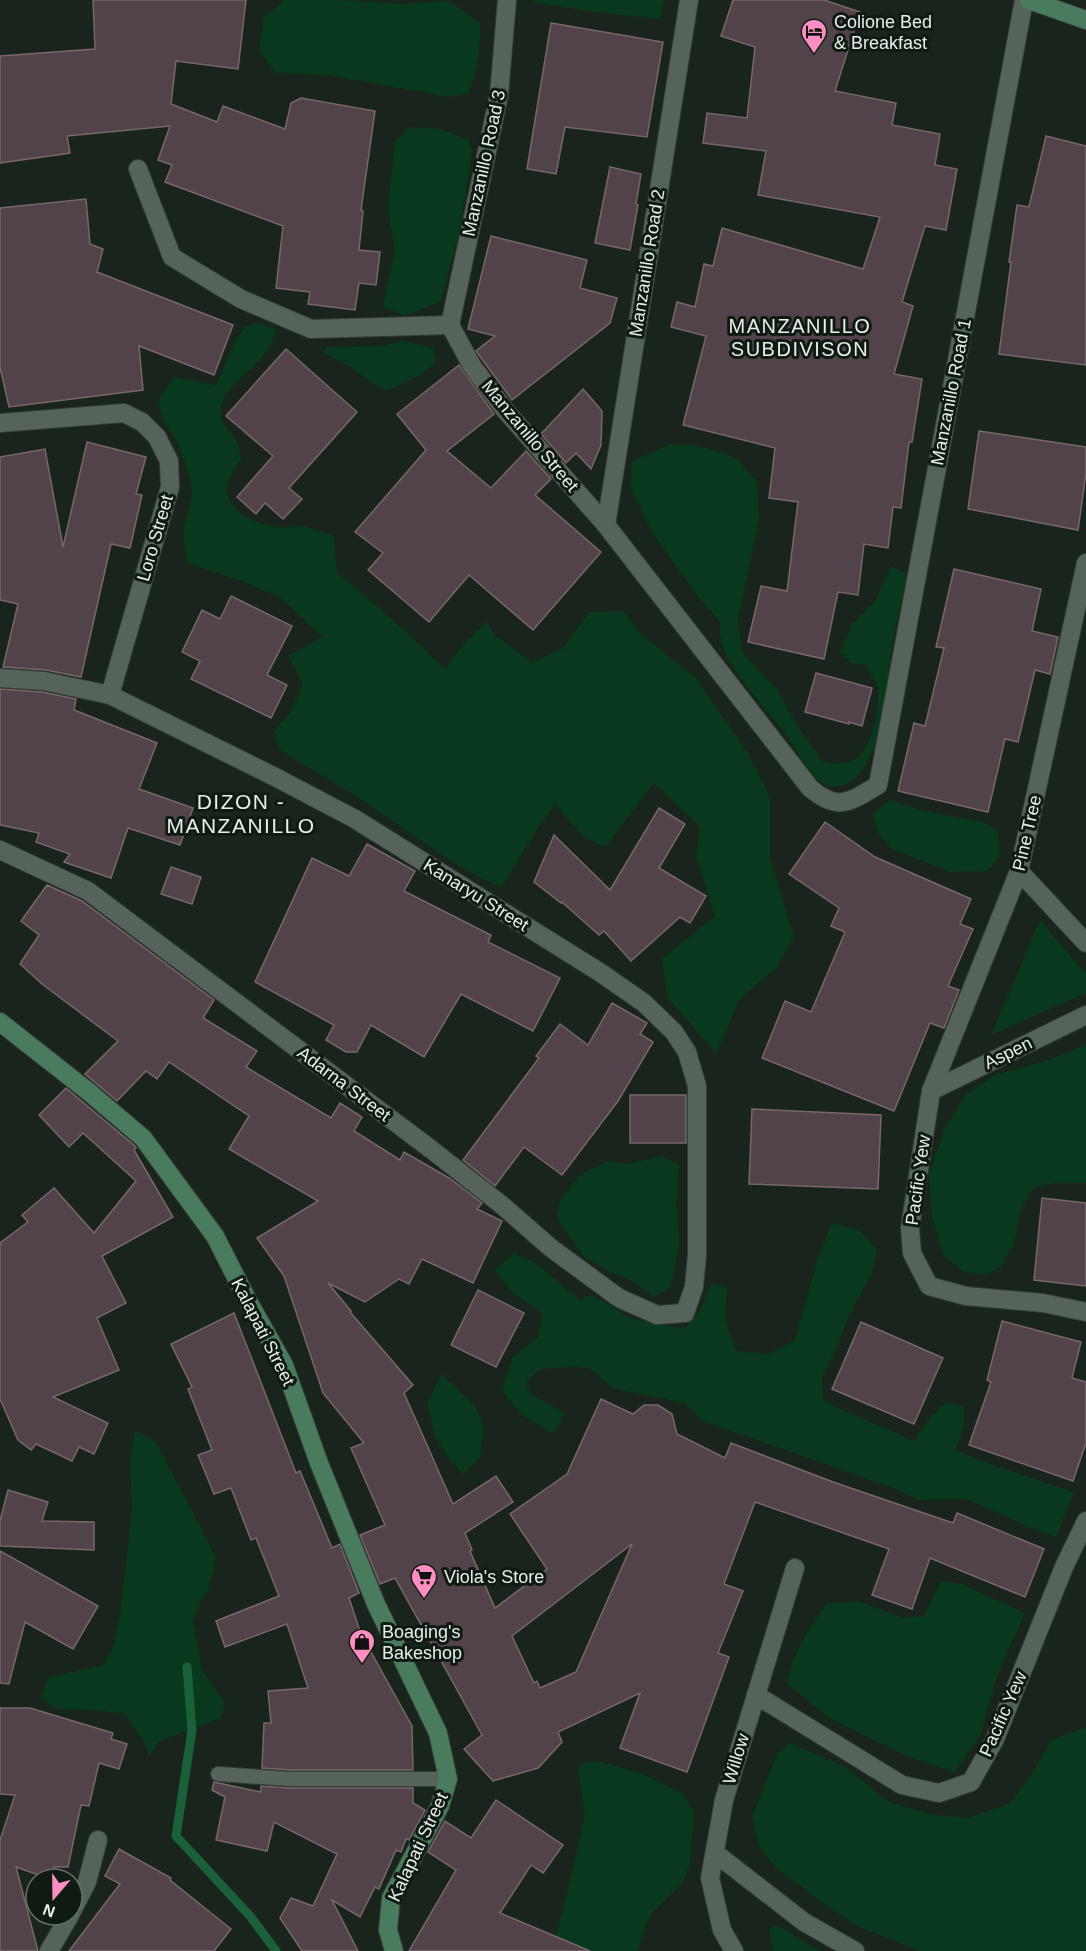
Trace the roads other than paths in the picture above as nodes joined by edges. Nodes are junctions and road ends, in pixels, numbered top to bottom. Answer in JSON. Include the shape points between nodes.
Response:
{"nodes":[{"id":1,"x":507,"y":0,"type":"edge"},
{"id":2,"x":689,"y":0,"type":"edge"},
{"id":3,"x":1024,"y":0,"type":"edge"},
{"id":4,"x":1029,"y":0,"type":"edge"},
{"id":5,"x":1086,"y":20,"type":"edge"},
{"id":6,"x":138,"y":169,"type":"dead end"},
{"id":7,"x":450,"y":325,"type":"junction"},
{"id":8,"x":0,"y":423,"type":"edge"},
{"id":9,"x":606,"y":525,"type":"junction"},
{"id":10,"x":1086,"y":563,"type":"edge"},
{"id":11,"x":0,"y":678,"type":"edge"},
{"id":12,"x":110,"y":696,"type":"junction"},
{"id":13,"x":878,"y":785,"type":"joint"},
{"id":14,"x":0,"y":849,"type":"edge"},
{"id":15,"x":1019,"y":871,"type":"junction"},
{"id":16,"x":1086,"y":944,"type":"edge"},
{"id":17,"x":1086,"y":1015,"type":"edge"},
{"id":18,"x":0,"y":1022,"type":"edge"},
{"id":19,"x":931,"y":1091,"type":"junction"},
{"id":20,"x":1086,"y":1312,"type":"edge"},
{"id":21,"x":685,"y":1313,"type":"joint"},
{"id":22,"x":1086,"y":1521,"type":"edge"},
{"id":23,"x":795,"y":1568,"type":"dead end"},
{"id":24,"x":756,"y":1695,"type":"junction"},
{"id":25,"x":218,"y":1774,"type":"dead end"},
{"id":26,"x":448,"y":1779,"type":"junction"},
{"id":27,"x":98,"y":1840,"type":"dead end"},
{"id":28,"x":715,"y":1853,"type":"junction"},
{"id":29,"x":84,"y":1888,"type":"edge"},
{"id":30,"x":63,"y":1927,"type":"edge"},
{"id":31,"x":49,"y":1951,"type":"edge"},
{"id":32,"x":394,"y":1951,"type":"edge"},
{"id":33,"x":734,"y":1951,"type":"edge"},
{"id":34,"x":855,"y":1951,"type":"edge"}],
"edges":[{"from":1,"to":7,"type":"street","name":"Manzanillo Road 3","via":[[500,95]]},
{"from":2,"to":9,"type":"street","name":"Manzanillo Road 2"},
{"from":3,"to":13,"type":"street","name":"Manzanillo Road 1"},
{"from":4,"to":5,"type":"street"},
{"from":6,"to":7,"type":"street","via":[[172,257],[241,299],[311,328]]},
{"from":7,"to":9,"type":"street","name":"Manzanillo Street","via":[[472,366],[505,410]]},
{"from":8,"to":12,"type":"street","name":"Loro Street","via":[[124,413],[142,422],[157,437],[169,461],[170,488]]},
{"from":9,"to":13,"type":"street","name":"Manzanillo Street","via":[[810,788],[831,803],[858,797]]},
{"from":10,"to":15,"type":"street","name":"Pine Tree"},
{"from":11,"to":12,"type":"street","name":"Kanaryu Street","via":[[44,681]]},
{"from":12,"to":21,"type":"street","name":"Kanaryu Street","via":[[355,819],[601,973],[644,1003],[674,1032],[687,1052],[697,1086],[697,1255],[694,1287]]},
{"from":14,"to":21,"type":"street","name":"Adarna Street","via":[[88,891],[432,1150],[619,1298],[657,1315]]},
{"from":15,"to":16,"type":"street"},
{"from":15,"to":19,"type":"street","name":"Pine Tree"},
{"from":17,"to":19,"type":"street","name":"Aspen"},
{"from":18,"to":26,"type":"street","name":"Kalapati Street","via":[[143,1138],[215,1236],[284,1365],[376,1604],[438,1733]]},
{"from":19,"to":20,"type":"street","name":"Pacific Yew","via":[[910,1228],[912,1253],[929,1286],[966,1296],[1043,1303]]},
{"from":22,"to":24,"type":"street","name":"Pacific Yew","via":[[995,1739],[970,1782],[939,1793],[902,1785]]},
{"from":23,"to":24,"type":"street","name":"Willow"},
{"from":24,"to":28,"type":"street","name":"Willow","via":[[724,1800]]},
{"from":25,"to":26,"type":"lane","name":"Kalapati Street","via":[[290,1779]]},
{"from":26,"to":32,"type":"street","name":"Kalapati Street","via":[[440,1806],[391,1898],[388,1930]]},
{"from":27,"to":29,"type":"street"},
{"from":28,"to":33,"type":"street","name":"Willow","via":[[710,1878],[722,1930]]},
{"from":28,"to":34,"type":"street","via":[[804,1922]]},
{"from":30,"to":31,"type":"street"}]}
